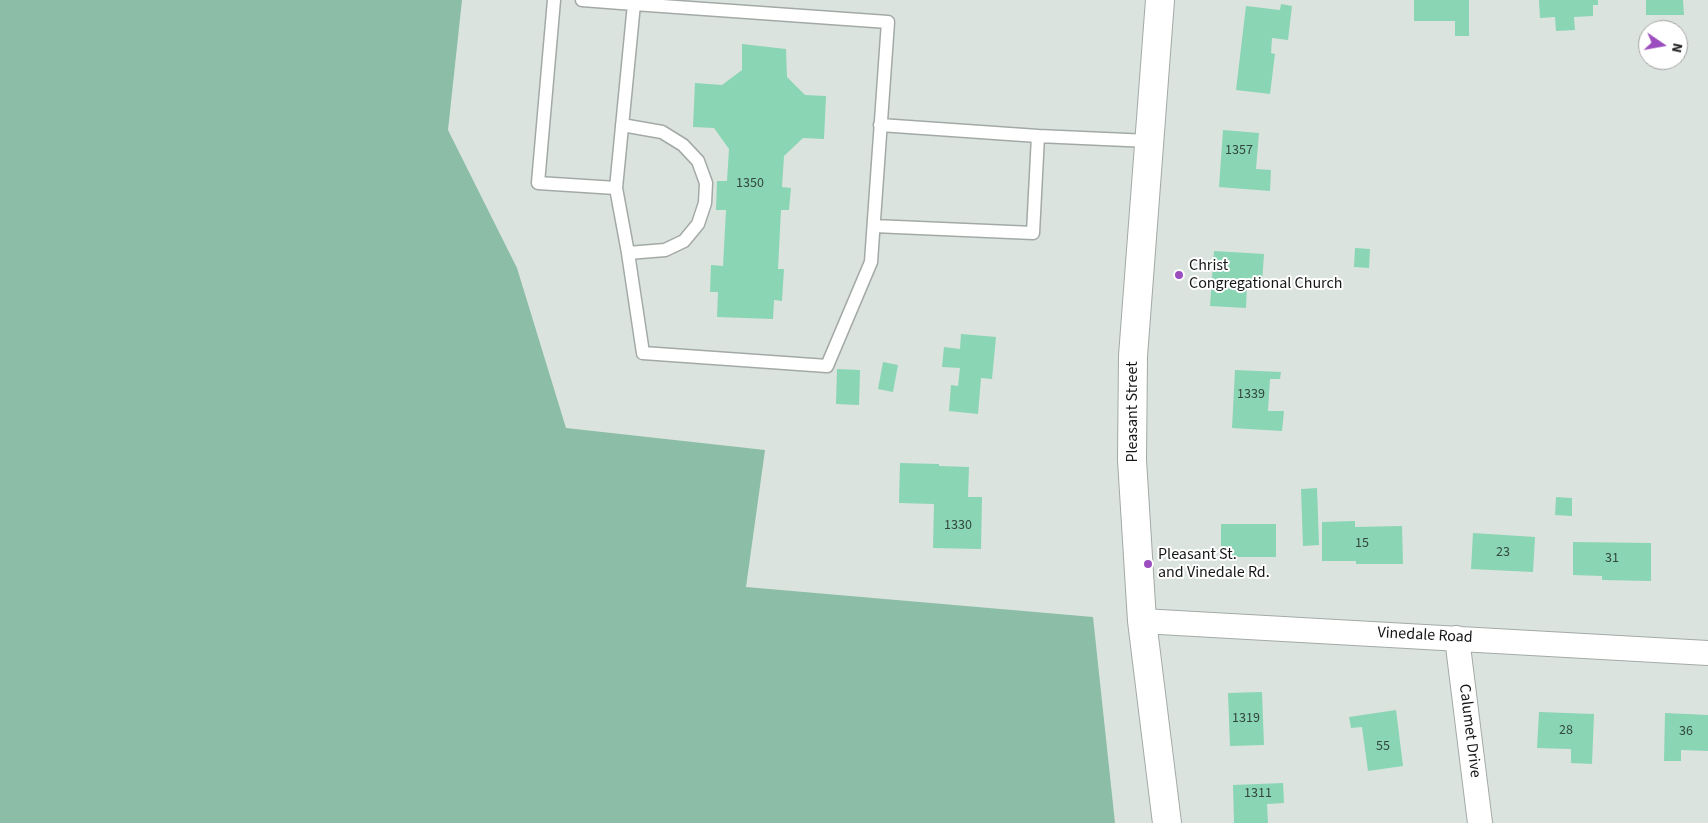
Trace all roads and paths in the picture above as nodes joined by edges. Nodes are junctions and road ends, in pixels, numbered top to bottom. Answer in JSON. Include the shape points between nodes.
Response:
{"nodes":[{"id":1,"x":554,"y":0,"type":"edge"},
{"id":2,"x":582,"y":0,"type":"edge"},
{"id":3,"x":1160,"y":0,"type":"edge"},
{"id":4,"x":634,"y":4,"type":"junction"},
{"id":5,"x":880,"y":124,"type":"junction"},
{"id":6,"x":622,"y":125,"type":"junction"},
{"id":7,"x":1038,"y":136,"type":"junction"},
{"id":8,"x":1149,"y":141,"type":"junction"},
{"id":9,"x":616,"y":188,"type":"junction"},
{"id":10,"x":874,"y":226,"type":"junction"},
{"id":11,"x":628,"y":253,"type":"junction"},
{"id":12,"x":1142,"y":621,"type":"junction"},
{"id":13,"x":1457,"y":638,"type":"junction"},
{"id":14,"x":1708,"y":653,"type":"edge"},
{"id":15,"x":1167,"y":823,"type":"edge"},
{"id":16,"x":1480,"y":823,"type":"edge"}],
"edges":[{"from":1,"to":9,"type":"lane","via":[[538,182]]},
{"from":2,"to":4,"type":"lane"},
{"from":3,"to":8,"type":"main road","name":"Pleasant Street"},
{"from":4,"to":5,"type":"lane","via":[[888,22]]},
{"from":4,"to":6,"type":"lane"},
{"from":5,"to":7,"type":"lane"},
{"from":5,"to":10,"type":"lane"},
{"from":6,"to":9,"type":"lane"},
{"from":6,"to":11,"type":"lane","via":[[662,132],[683,145],[698,160],[706,183],[705,203],[698,224],[684,242],[665,250]]},
{"from":7,"to":8,"type":"lane"},
{"from":7,"to":10,"type":"lane","via":[[1033,233]]},
{"from":8,"to":12,"type":"main road","name":"Pleasant Street","via":[[1133,356],[1132,460]]},
{"from":9,"to":11,"type":"lane"},
{"from":10,"to":11,"type":"lane","via":[[871,262],[827,366],[643,354]]},
{"from":12,"to":13,"type":"street","name":"Vinedale Road"},
{"from":12,"to":15,"type":"main road","name":"Pleasant Street"},
{"from":13,"to":14,"type":"street","name":"Vinedale Road"},
{"from":13,"to":16,"type":"street","name":"Calumet Drive"}]}
